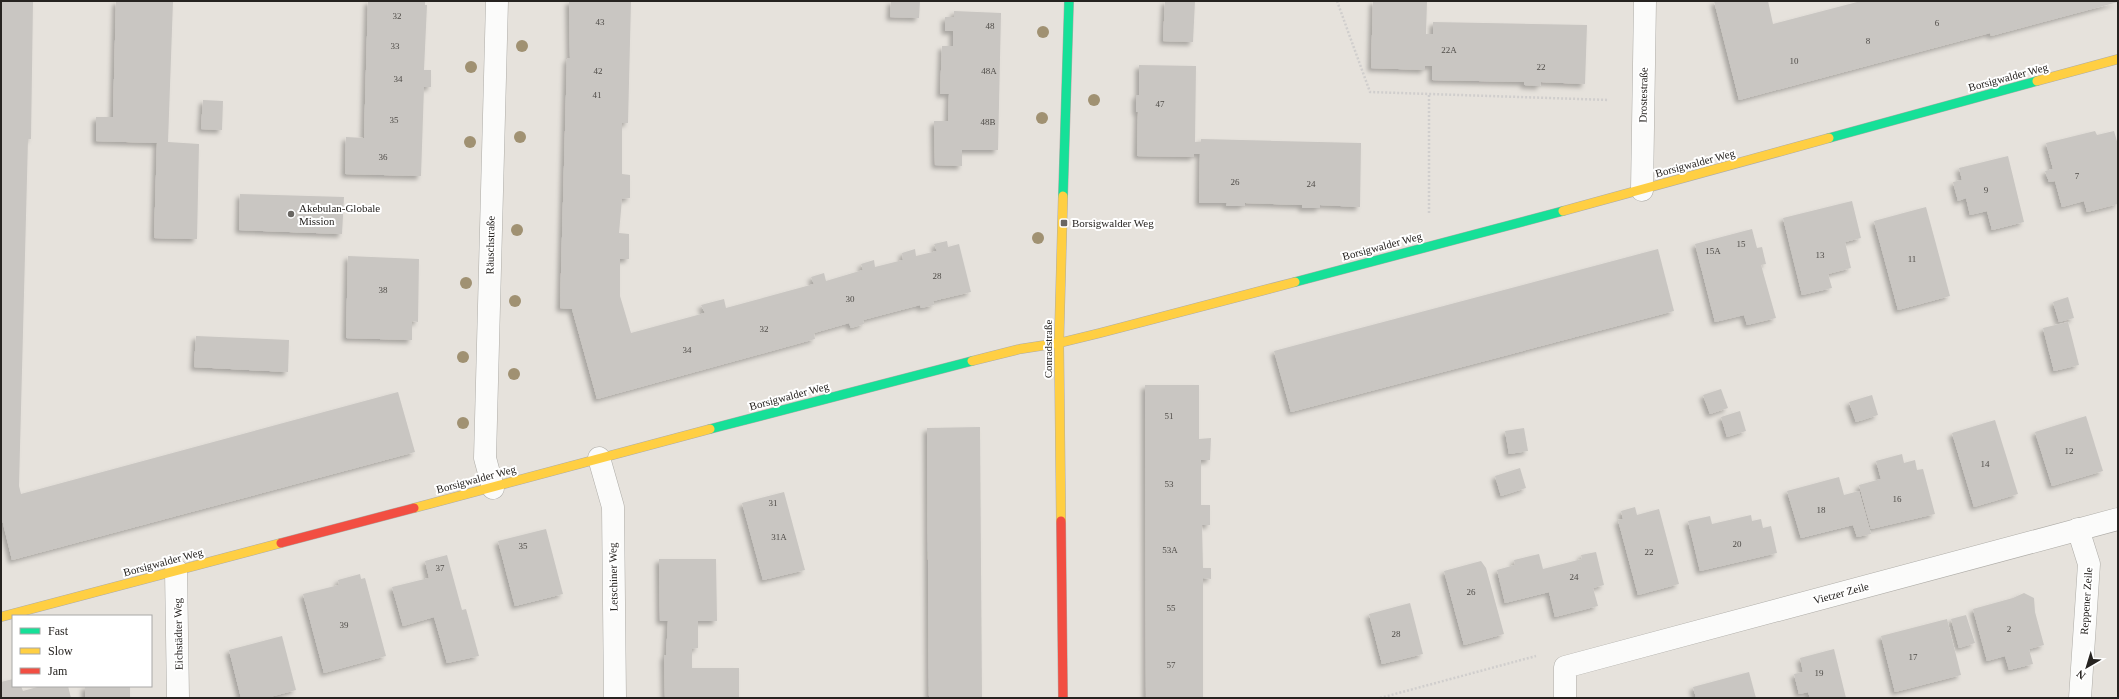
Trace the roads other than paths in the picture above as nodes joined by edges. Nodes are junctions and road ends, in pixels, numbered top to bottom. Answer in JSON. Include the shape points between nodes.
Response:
{"nodes":[{"id":1,"x":496,"y":1,"type":"edge"},
{"id":2,"x":1069,"y":1,"type":"edge"},
{"id":3,"x":1645,"y":1,"type":"edge"},
{"id":4,"x":2118,"y":59,"type":"edge"},
{"id":5,"x":1642,"y":190,"type":"junction"},
{"id":6,"x":1059,"y":344,"type":"junction"},
{"id":7,"x":598,"y":458,"type":"junction"},
{"id":8,"x":493,"y":488,"type":"junction"},
{"id":9,"x":2118,"y":519,"type":"edge"},
{"id":10,"x":2078,"y":529,"type":"junction"},
{"id":11,"x":176,"y":570,"type":"junction"},
{"id":12,"x":1,"y":617,"type":"edge"},
{"id":13,"x":178,"y":698,"type":"edge"},
{"id":14,"x":615,"y":698,"type":"edge"},
{"id":15,"x":1063,"y":698,"type":"edge"},
{"id":16,"x":1565,"y":698,"type":"edge"},
{"id":17,"x":2080,"y":698,"type":"edge"}],
"edges":[{"from":1,"to":8,"type":"street","name":"Räuschstraße","via":[[485,458]]},
{"from":2,"to":6,"type":"street","name":"Conradstraße"},
{"from":3,"to":5,"type":"street","name":"Drostestraße"},
{"from":4,"to":5,"type":"street","name":"Borsigwalder Weg"},
{"from":5,"to":6,"type":"street","name":"Borsigwalder Weg"},
{"from":6,"to":7,"type":"street","name":"Borsigwalder Weg","via":[[1020,349]]},
{"from":6,"to":15,"type":"street","name":"Conradstraße"},
{"from":7,"to":8,"type":"street","name":"Borsigwalder Weg"},
{"from":7,"to":14,"type":"street","name":"Letschiner Weg","via":[[613,507]]},
{"from":8,"to":11,"type":"street","name":"Borsigwalder Weg"},
{"from":9,"to":10,"type":"street","name":"Vietzer Zeile"},
{"from":10,"to":16,"type":"street","name":"Vietzer Zeile","via":[[1565,667]]},
{"from":10,"to":17,"type":"street","name":"Reppener Zeile","via":[[2089,564]]},
{"from":11,"to":12,"type":"street","name":"Borsigwalder Weg"},
{"from":11,"to":13,"type":"street","name":"Eichstädter Weg"}]}
